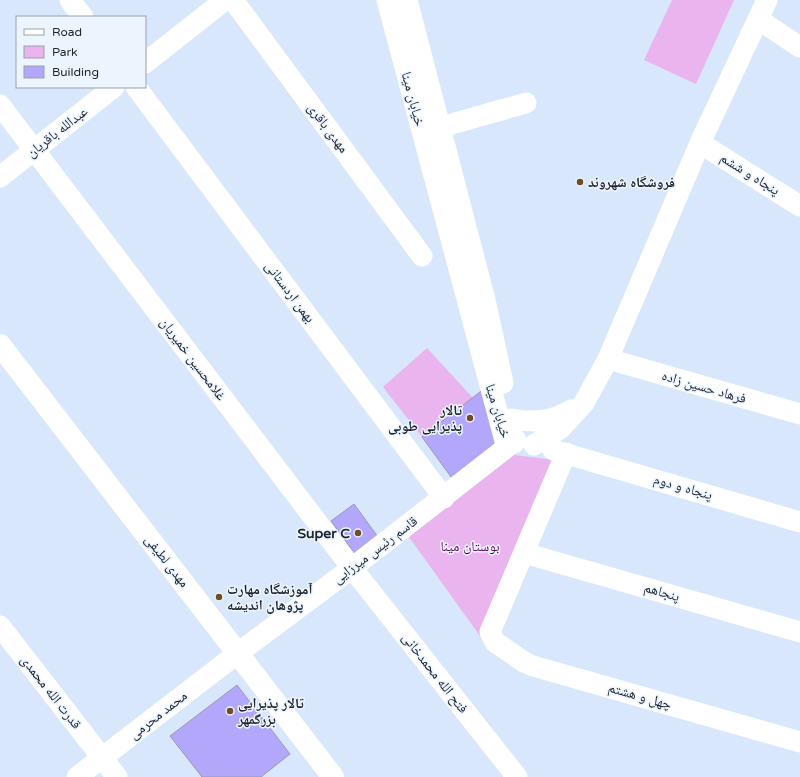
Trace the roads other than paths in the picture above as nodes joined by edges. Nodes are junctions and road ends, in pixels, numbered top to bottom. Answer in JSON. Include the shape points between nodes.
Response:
{"nodes":[{"id":1,"x":70,"y":0,"type":"edge"},
{"id":2,"x":225,"y":0,"type":"edge"},
{"id":3,"x":233,"y":0,"type":"edge"},
{"id":4,"x":387,"y":0,"type":"edge"},
{"id":5,"x":407,"y":0,"type":"edge"},
{"id":6,"x":767,"y":0,"type":"edge"},
{"id":7,"x":82,"y":16,"type":"edge"},
{"id":8,"x":758,"y":19,"type":"junction"},
{"id":9,"x":800,"y":47,"type":"edge"},
{"id":10,"x":146,"y":62,"type":"edge"},
{"id":11,"x":113,"y":88,"type":"edge"},
{"id":12,"x":137,"y":88,"type":"edge"},
{"id":13,"x":526,"y":103,"type":"dead end"},
{"id":14,"x":0,"y":105,"type":"edge"},
{"id":15,"x":441,"y":128,"type":"junction"},
{"id":16,"x":700,"y":143,"type":"junction"},
{"id":17,"x":34,"y":150,"type":"junction"},
{"id":18,"x":0,"y":177,"type":"edge"},
{"id":19,"x":800,"y":206,"type":"edge"},
{"id":20,"x":422,"y":256,"type":"dead end"},
{"id":21,"x":0,"y":345,"type":"edge"},
{"id":22,"x":608,"y":359,"type":"junction"},
{"id":23,"x":584,"y":403,"type":"junction"},
{"id":24,"x":800,"y":414,"type":"edge"},
{"id":25,"x":511,"y":419,"type":"junction"},
{"id":26,"x":520,"y":443,"type":"junction"},
{"id":27,"x":566,"y":453,"type":"junction"},
{"id":28,"x":444,"y":498,"type":"junction"},
{"id":29,"x":800,"y":522,"type":"edge"},
{"id":30,"x":524,"y":553,"type":"junction"},
{"id":31,"x":352,"y":568,"type":"junction"},
{"id":32,"x":0,"y":626,"type":"edge"},
{"id":33,"x":800,"y":632,"type":"edge"},
{"id":34,"x":238,"y":653,"type":"junction"},
{"id":35,"x":800,"y":742,"type":"edge"},
{"id":36,"x":102,"y":758,"type":"junction"},
{"id":37,"x":77,"y":777,"type":"edge"},
{"id":38,"x":116,"y":777,"type":"edge"},
{"id":39,"x":333,"y":777,"type":"edge"},
{"id":40,"x":517,"y":777,"type":"edge"}],
"edges":[{"from":1,"to":7,"type":"street"},
{"from":2,"to":10,"type":"street"},
{"from":3,"to":20,"type":"street","name":"مهدی باقری"},
{"from":4,"to":26,"type":"street","name":"خیابان مینا","via":[[506,441],[508,444]]},
{"from":5,"to":15,"type":"street","name":"خیابان مینا"},
{"from":6,"to":8,"type":"street","name":"قاسم رئیس میرزایی"},
{"from":8,"to":9,"type":"street"},
{"from":8,"to":16,"type":"street","name":"قاسم رئیس میرزایی"},
{"from":11,"to":17,"type":"street","name":"عبدالله باقریان"},
{"from":12,"to":28,"type":"street","name":"بهمن اردستانی"},
{"from":13,"to":15,"type":"street"},
{"from":14,"to":17,"type":"street","name":"غلامحسین خمیریان"},
{"from":15,"to":25,"type":"street","name":"خیابان مینا","via":[[485,300]]},
{"from":16,"to":19,"type":"street","name":"پنجاه و ششم"},
{"from":16,"to":22,"type":"street","name":"قاسم رئیس میرزایی"},
{"from":17,"to":18,"type":"street","name":"عبدالله باقریان"},
{"from":17,"to":31,"type":"street","name":"غلامحسین خمیریان"},
{"from":21,"to":34,"type":"main road","name":"مهدی لطیفی"},
{"from":22,"to":23,"type":"street","name":"قاسم رئیس میرزایی"},
{"from":22,"to":24,"type":"street","name":"فرهاد حسین زاده"},
{"from":23,"to":25,"type":"street","via":[[544,421]]},
{"from":23,"to":26,"type":"street","name":"قاسم رئیس میرزایی","via":[[561,428]]},
{"from":25,"to":26,"type":"street","name":"خیابان مینا"},
{"from":26,"to":27,"type":"street","name":"پنجاه و دوم"},
{"from":26,"to":28,"type":"street","name":"قاسم رئیس میرزایی"},
{"from":27,"to":29,"type":"street","name":"پنجاه و دوم"},
{"from":27,"to":30,"type":"street"},
{"from":28,"to":31,"type":"street","name":"قاسم رئیس میرزایی"},
{"from":30,"to":33,"type":"street","name":"پنجاهم"},
{"from":30,"to":35,"type":"street","name":"چهل و هشتم","via":[[490,632],[495,642],[524,662]]},
{"from":31,"to":34,"type":"street","name":"قاسم رئیس میرزایی"},
{"from":31,"to":40,"type":"street","name":"فتح الله محمدخانی"},
{"from":32,"to":36,"type":"street","name":"قدرت الله محمدی"},
{"from":34,"to":36,"type":"street","name":"محمد محرمی"},
{"from":34,"to":39,"type":"main road","name":"مهدی لطیفی"},
{"from":36,"to":37,"type":"street","name":"محمد محرمی"},
{"from":36,"to":38,"type":"street","name":"قدرت الله محمدی"}]}
